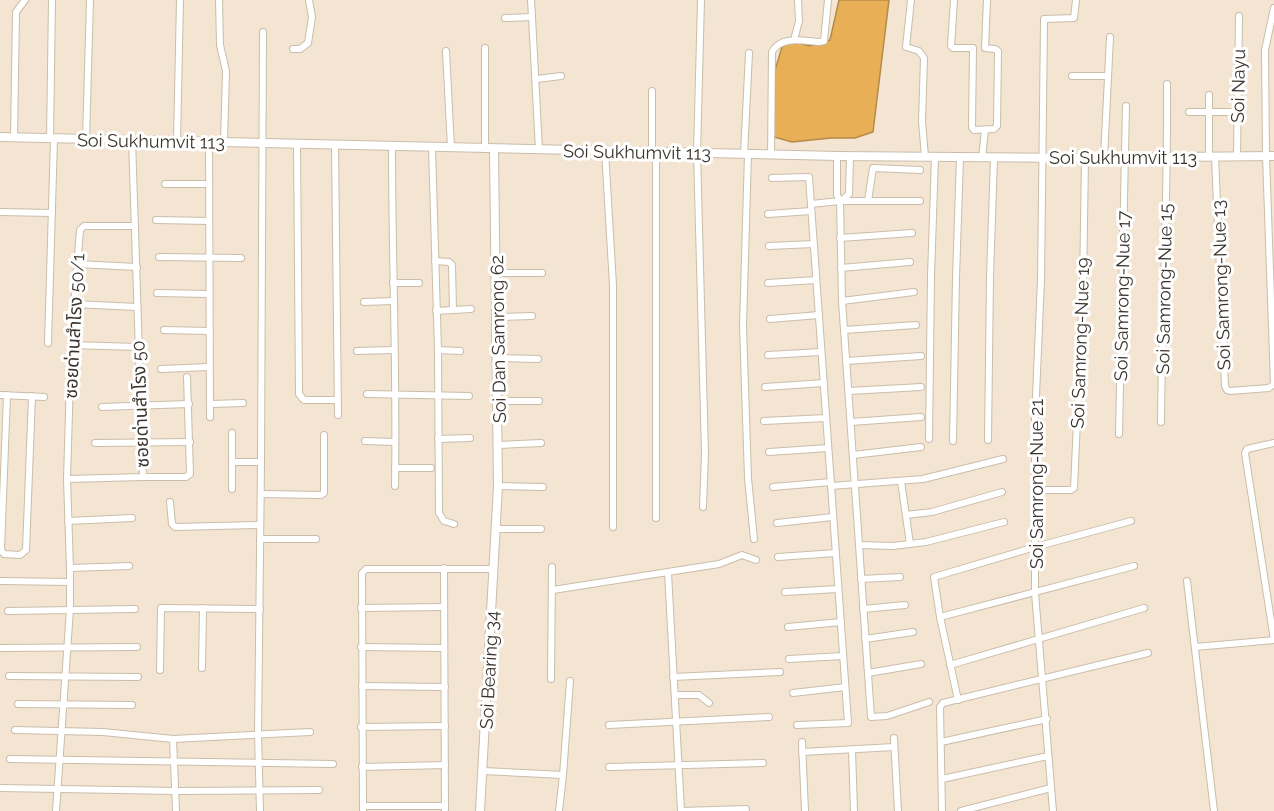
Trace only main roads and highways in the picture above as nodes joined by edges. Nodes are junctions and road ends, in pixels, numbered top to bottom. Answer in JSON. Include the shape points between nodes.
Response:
{"nodes":[{"id":1,"x":0,"y":137,"type":"edge"},
{"id":2,"x":1270,"y":156,"type":"edge"}],
"edges":[{"from":1,"to":2,"type":"main road","name":"Soi Sukhumvit 113","via":[[837,156]]}]}
